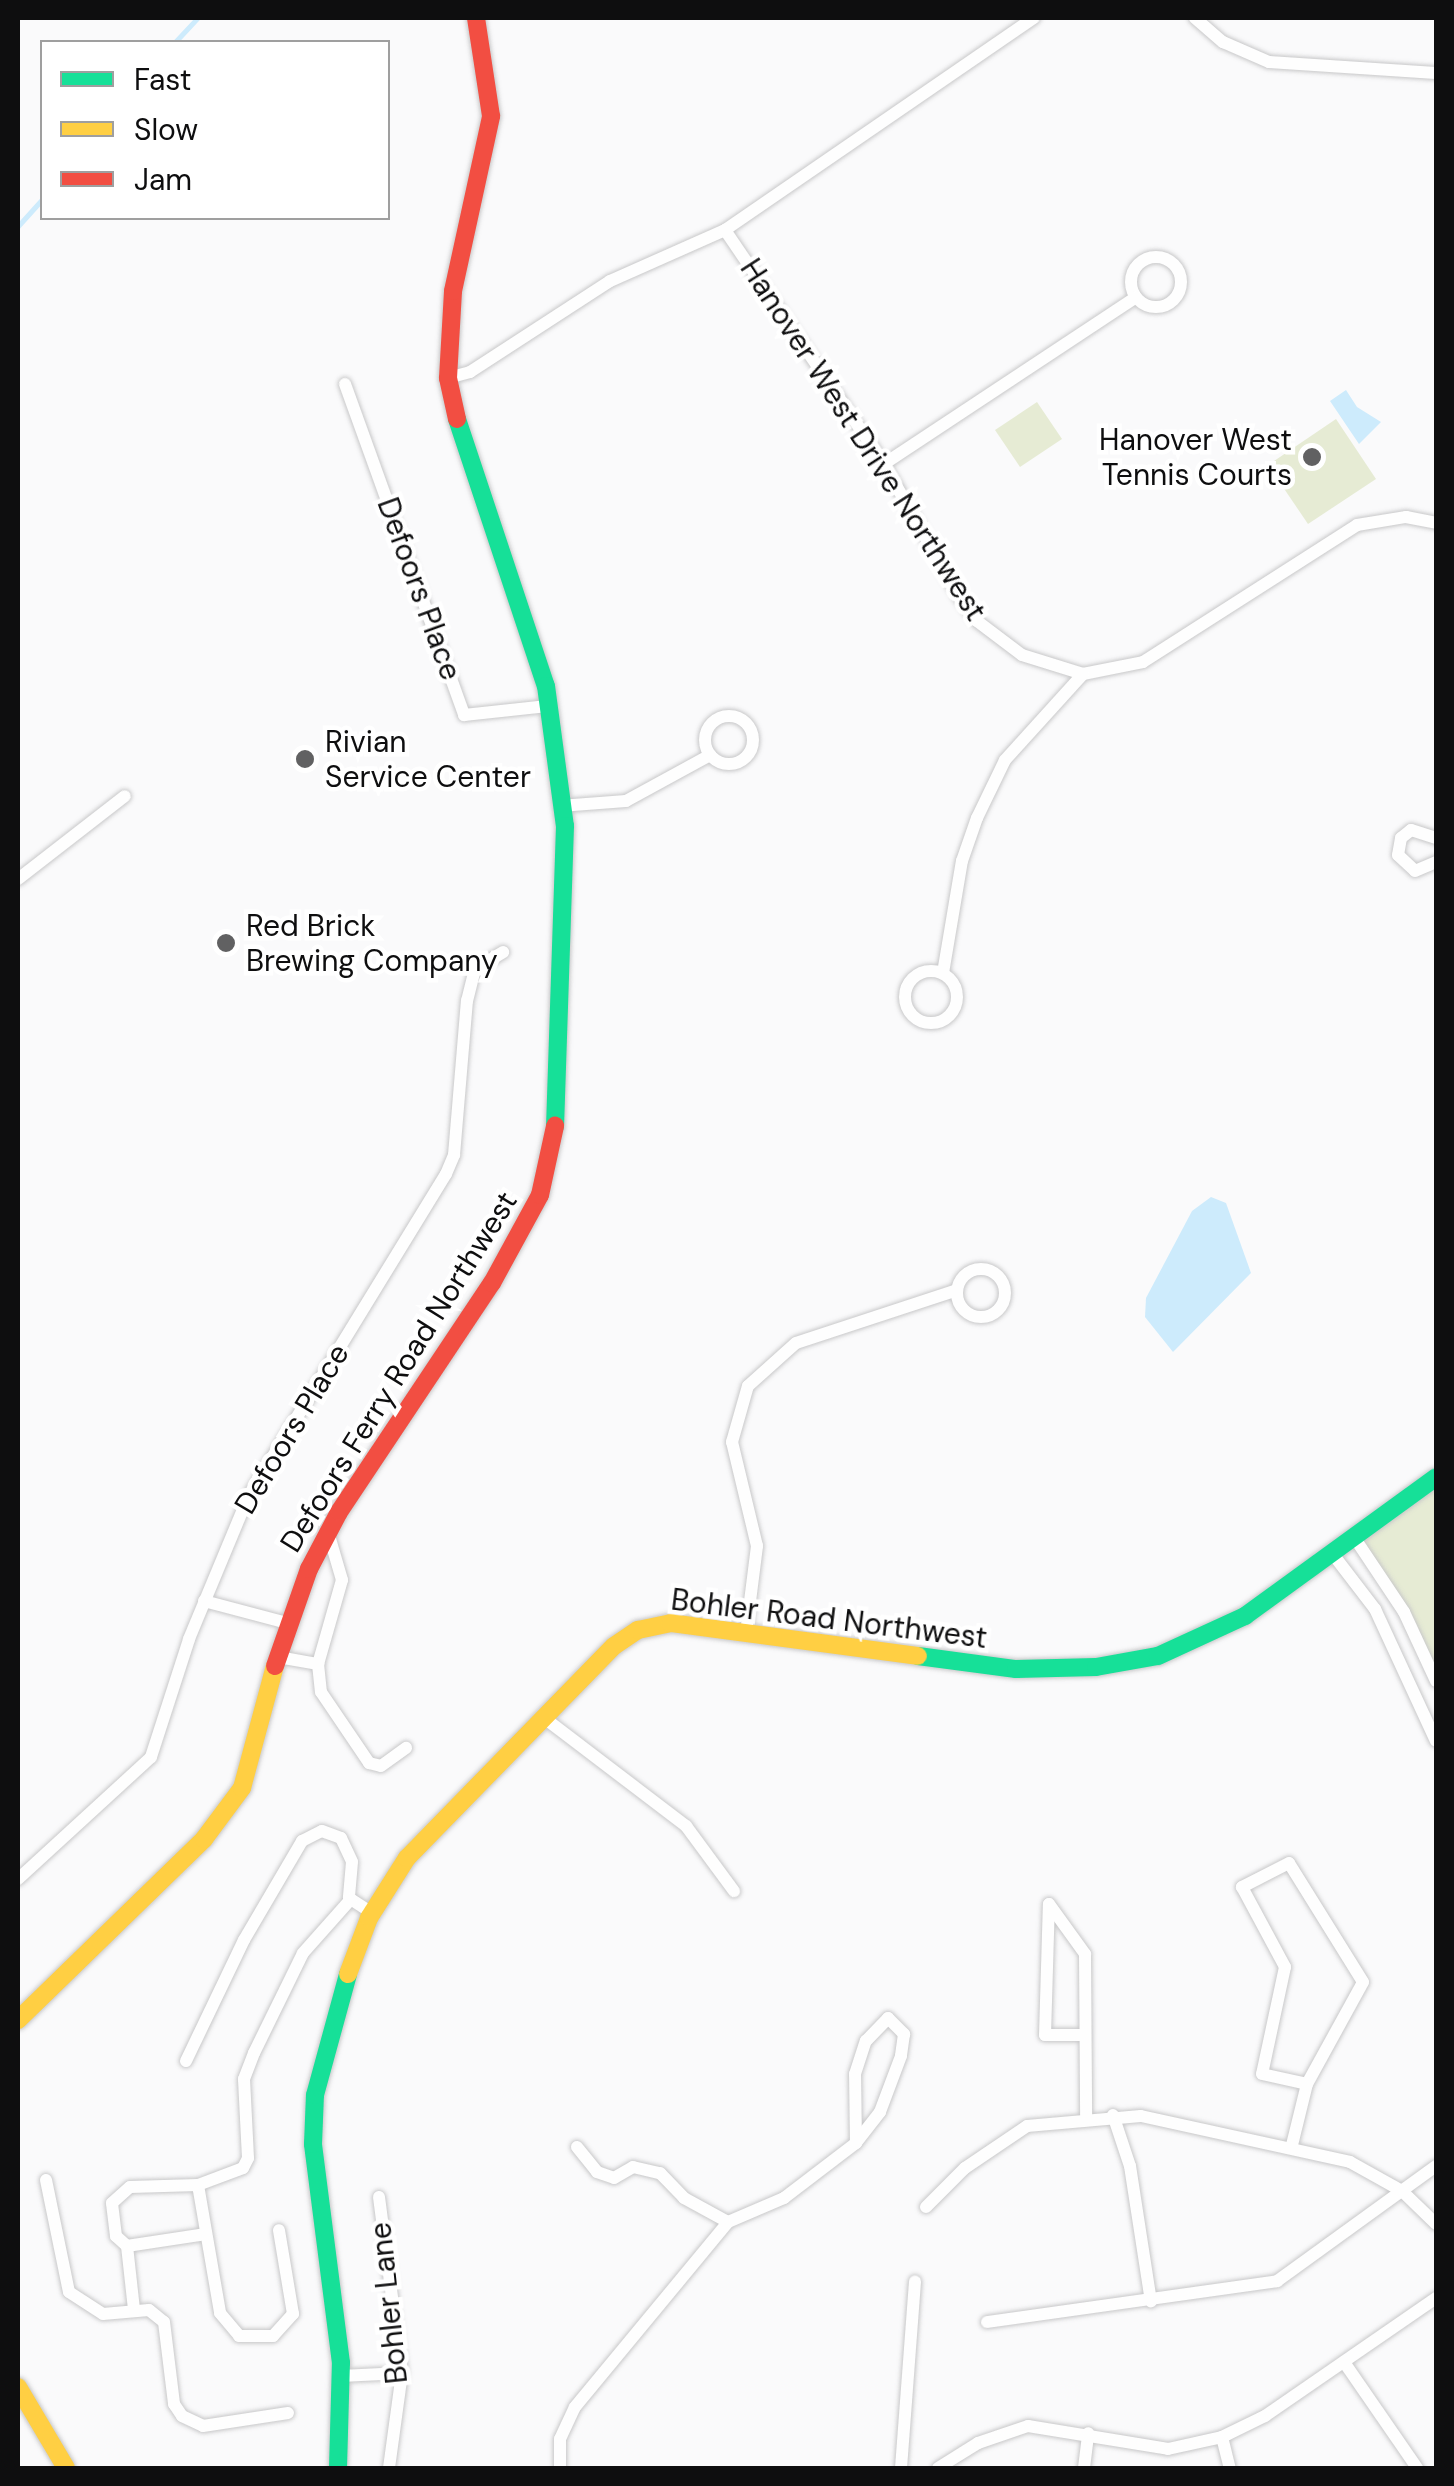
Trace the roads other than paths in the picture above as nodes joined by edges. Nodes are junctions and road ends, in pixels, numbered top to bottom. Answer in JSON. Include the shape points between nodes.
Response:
{"nodes":[{"id":1,"x":476,"y":18,"type":"edge"},
{"id":2,"x":1034,"y":18,"type":"edge"},
{"id":3,"x":1196,"y":18,"type":"edge"},
{"id":4,"x":1436,"y":73,"type":"edge"},
{"id":5,"x":725,"y":230,"type":"junction"},
{"id":6,"x":1136,"y":296,"type":"dead end"},
{"id":7,"x":448,"y":378,"type":"junction"},
{"id":8,"x":344,"y":384,"type":"dead end"},
{"id":9,"x":884,"y":464,"type":"junction"},
{"id":10,"x":1436,"y":523,"type":"edge"},
{"id":11,"x":1083,"y":674,"type":"junction"},
{"id":12,"x":548,"y":706,"type":"junction"},
{"id":13,"x":710,"y":754,"type":"dead end"},
{"id":14,"x":125,"y":796,"type":"dead end"},
{"id":15,"x":560,"y":806,"type":"junction"},
{"id":16,"x":1436,"y":838,"type":"edge"},
{"id":17,"x":1436,"y":862,"type":"edge"},
{"id":18,"x":18,"y":879,"type":"edge"},
{"id":19,"x":503,"y":952,"type":"dead end"},
{"id":20,"x":943,"y":974,"type":"junction"},
{"id":21,"x":956,"y":1290,"type":"dead end"},
{"id":22,"x":1436,"y":1477,"type":"edge"},
{"id":23,"x":328,"y":1532,"type":"junction"},
{"id":24,"x":1354,"y":1537,"type":"junction"},
{"id":25,"x":1332,"y":1552,"type":"junction"},
{"id":26,"x":204,"y":1601,"type":"junction"},
{"id":27,"x":287,"y":1623,"type":"junction"},
{"id":28,"x":746,"y":1633,"type":"junction"},
{"id":29,"x":278,"y":1657,"type":"junction"},
{"id":30,"x":318,"y":1664,"type":"junction"},
{"id":31,"x":1436,"y":1681,"type":"edge"},
{"id":32,"x":543,"y":1717,"type":"junction"},
{"id":33,"x":1436,"y":1741,"type":"edge"},
{"id":34,"x":406,"y":1748,"type":"dead end"},
{"id":35,"x":18,"y":1879,"type":"edge"},
{"id":36,"x":734,"y":1891,"type":"dead end"},
{"id":37,"x":351,"y":1899,"type":"junction"},
{"id":38,"x":372,"y":1913,"type":"junction"},
{"id":39,"x":18,"y":2020,"type":"edge"},
{"id":40,"x":1086,"y":2034,"type":"junction"},
{"id":41,"x":186,"y":2061,"type":"dead end"},
{"id":42,"x":1307,"y":2084,"type":"junction"},
{"id":43,"x":1113,"y":2115,"type":"junction"},
{"id":44,"x":1086,"y":2117,"type":"junction"},
{"id":45,"x":856,"y":2143,"type":"junction"},
{"id":46,"x":1292,"y":2145,"type":"junction"},
{"id":47,"x":577,"y":2146,"type":"dead end"},
{"id":48,"x":1436,"y":2166,"type":"edge"},
{"id":49,"x":46,"y":2180,"type":"dead end"},
{"id":50,"x":198,"y":2185,"type":"junction"},
{"id":51,"x":1402,"y":2191,"type":"junction"},
{"id":52,"x":379,"y":2197,"type":"dead end"},
{"id":53,"x":926,"y":2207,"type":"dead end"},
{"id":54,"x":728,"y":2222,"type":"junction"},
{"id":55,"x":1436,"y":2224,"type":"edge"},
{"id":56,"x":280,"y":2230,"type":"dead end"},
{"id":57,"x":206,"y":2234,"type":"junction"},
{"id":58,"x":127,"y":2246,"type":"junction"},
{"id":59,"x":915,"y":2282,"type":"dead end"},
{"id":60,"x":1436,"y":2298,"type":"edge"},
{"id":61,"x":1151,"y":2301,"type":"junction"},
{"id":62,"x":134,"y":2309,"type":"junction"},
{"id":63,"x":987,"y":2322,"type":"dead end"},
{"id":64,"x":1344,"y":2362,"type":"junction"},
{"id":65,"x":402,"y":2373,"type":"junction"},
{"id":66,"x":341,"y":2376,"type":"junction"},
{"id":67,"x":18,"y":2388,"type":"edge"},
{"id":68,"x":288,"y":2413,"type":"dead end"},
{"id":69,"x":1088,"y":2432,"type":"junction"},
{"id":70,"x":1222,"y":2437,"type":"junction"},
{"id":71,"x":66,"y":2468,"type":"edge"},
{"id":72,"x":338,"y":2468,"type":"edge"},
{"id":73,"x":389,"y":2468,"type":"edge"},
{"id":74,"x":560,"y":2468,"type":"edge"},
{"id":75,"x":901,"y":2468,"type":"edge"},
{"id":76,"x":938,"y":2468,"type":"edge"},
{"id":77,"x":1084,"y":2468,"type":"edge"},
{"id":78,"x":1230,"y":2468,"type":"edge"},
{"id":79,"x":1417,"y":2468,"type":"edge"}],
"edges":[{"from":1,"to":7,"type":"street","name":"Defoors Ferry Road Northwest","via":[[491,116],[453,291]]},
{"from":2,"to":5,"type":"street"},
{"from":3,"to":4,"type":"street","via":[[1223,42],[1269,62]]},
{"from":5,"to":7,"type":"street","via":[[610,282],[470,372]]},
{"from":5,"to":9,"type":"street","name":"Hanover West Drive Northwest"},
{"from":6,"to":9,"type":"street"},
{"from":7,"to":12,"type":"street","name":"Defoors Ferry Road Northwest"},
{"from":8,"to":12,"type":"street","name":"Defoors Place","via":[[464,715]]},
{"from":9,"to":11,"type":"street","name":"Hanover West Drive Northwest","via":[[978,621],[1022,655]]},
{"from":10,"to":11,"type":"street","via":[[1406,518],[1357,525],[1162,653]]},
{"from":11,"to":20,"type":"street","via":[[1005,760],[976,818]]},
{"from":12,"to":15,"type":"street","name":"Defoors Ferry Road Northwest"},
{"from":13,"to":15,"type":"street","via":[[626,801]]},
{"from":14,"to":18,"type":"street"},
{"from":15,"to":23,"type":"street","name":"Defoors Ferry Road Northwest","via":[[562,1058],[552,1156],[540,1195],[492,1283]]},
{"from":16,"to":17,"type":"street","via":[[1411,830],[1401,838],[1398,855],[1418,871]]},
{"from":19,"to":26,"type":"street","name":"Defoors Place","via":[[475,969],[454,1155],[446,1174],[248,1498]]},
{"from":20,"to":20,"type":"street","via":[[956,990],[954,1009],[936,1022],[916,1019],[904,1000],[909,981],[922,972]]},
{"from":21,"to":28,"type":"street","via":[[796,1342],[748,1386],[732,1442],[757,1546]]},
{"from":22,"to":24,"type":"street","name":"Bohler Road Northwest"},
{"from":23,"to":27,"type":"street","name":"Defoors Ferry Road Northwest"},
{"from":23,"to":30,"type":"street","via":[[342,1580]]},
{"from":24,"to":25,"type":"street","name":"Bohler Road Northwest"},
{"from":24,"to":31,"type":"street","via":[[1404,1612]]},
{"from":25,"to":28,"type":"street","name":"Bohler Road Northwest","via":[[1208,1637],[1096,1667],[1016,1669]]},
{"from":25,"to":33,"type":"street","via":[[1383,1623]]},
{"from":26,"to":27,"type":"street"},
{"from":26,"to":35,"type":"street","name":"Defoors Place","via":[[151,1758]]},
{"from":27,"to":29,"type":"street","name":"Defoors Ferry Road Northwest"},
{"from":28,"to":32,"type":"street","name":"Bohler Road Northwest","via":[[672,1623],[638,1630]]},
{"from":29,"to":30,"type":"street"},
{"from":29,"to":39,"type":"street","name":"Defoors Ferry Road Northwest","via":[[255,1759],[227,1812]]},
{"from":30,"to":34,"type":"street","via":[[320,1692],[369,1763],[381,1766]]},
{"from":32,"to":36,"type":"street","via":[[686,1826]]},
{"from":32,"to":38,"type":"street","name":"Bohler Road Northwest","via":[[429,1833]]},
{"from":37,"to":38,"type":"street"},
{"from":37,"to":41,"type":"street","via":[[347,1847],[331,1832],[310,1835],[244,1940]]},
{"from":37,"to":50,"type":"street","via":[[304,1953],[254,2052],[244,2079],[243,2168]]},
{"from":38,"to":66,"type":"street","name":"Bohler Road Northwest","via":[[336,2005],[315,2096],[313,2144]]},
{"from":40,"to":40,"type":"street","via":[[1085,1954],[1049,1904],[1044,2035]]},
{"from":40,"to":44,"type":"street"},
{"from":42,"to":42,"type":"street","via":[[1364,1982],[1289,1863],[1242,1887],[1285,1967],[1262,2074]]},
{"from":42,"to":46,"type":"street"},
{"from":43,"to":44,"type":"street"},
{"from":43,"to":46,"type":"street","via":[[1168,2119]]},
{"from":43,"to":61,"type":"street","via":[[1130,2166]]},
{"from":44,"to":53,"type":"street","via":[[1012,2134]]},
{"from":45,"to":45,"type":"street","via":[[855,2074],[866,2041],[888,2018],[904,2034],[901,2056],[880,2112]]},
{"from":45,"to":54,"type":"street","via":[[784,2198]]},
{"from":46,"to":51,"type":"street","via":[[1350,2162]]},
{"from":47,"to":54,"type":"street","via":[[597,2172],[614,2178],[633,2167],[660,2174],[684,2198]]},
{"from":48,"to":51,"type":"street"},
{"from":49,"to":62,"type":"street","via":[[69,2292],[103,2314]]},
{"from":50,"to":57,"type":"street"},
{"from":50,"to":58,"type":"street","via":[[118,2193],[110,2218]]},
{"from":51,"to":55,"type":"street"},
{"from":51,"to":61,"type":"street","via":[[1277,2281]]},
{"from":52,"to":65,"type":"street","name":"Bohler Lane"},
{"from":54,"to":74,"type":"street","via":[[575,2407],[560,2438]]},
{"from":56,"to":57,"type":"street","via":[[293,2314],[286,2328],[258,2340],[239,2336],[220,2314]]},
{"from":57,"to":58,"type":"street"},
{"from":58,"to":62,"type":"street"},
{"from":59,"to":75,"type":"street"},
{"from":60,"to":64,"type":"street"},
{"from":61,"to":63,"type":"street"},
{"from":62,"to":68,"type":"street","via":[[149,2310],[164,2322],[174,2404],[182,2416],[203,2426]]},
{"from":64,"to":70,"type":"street"},
{"from":64,"to":79,"type":"street"},
{"from":65,"to":66,"type":"street"},
{"from":65,"to":73,"type":"street","name":"Bohler Lane"},
{"from":66,"to":72,"type":"street","name":"Bohler Road Northwest"},
{"from":67,"to":71,"type":"street"},
{"from":69,"to":70,"type":"street","via":[[1168,2449]]},
{"from":69,"to":76,"type":"street","via":[[1008,2430]]},
{"from":69,"to":77,"type":"street"},
{"from":70,"to":78,"type":"street"}]}
